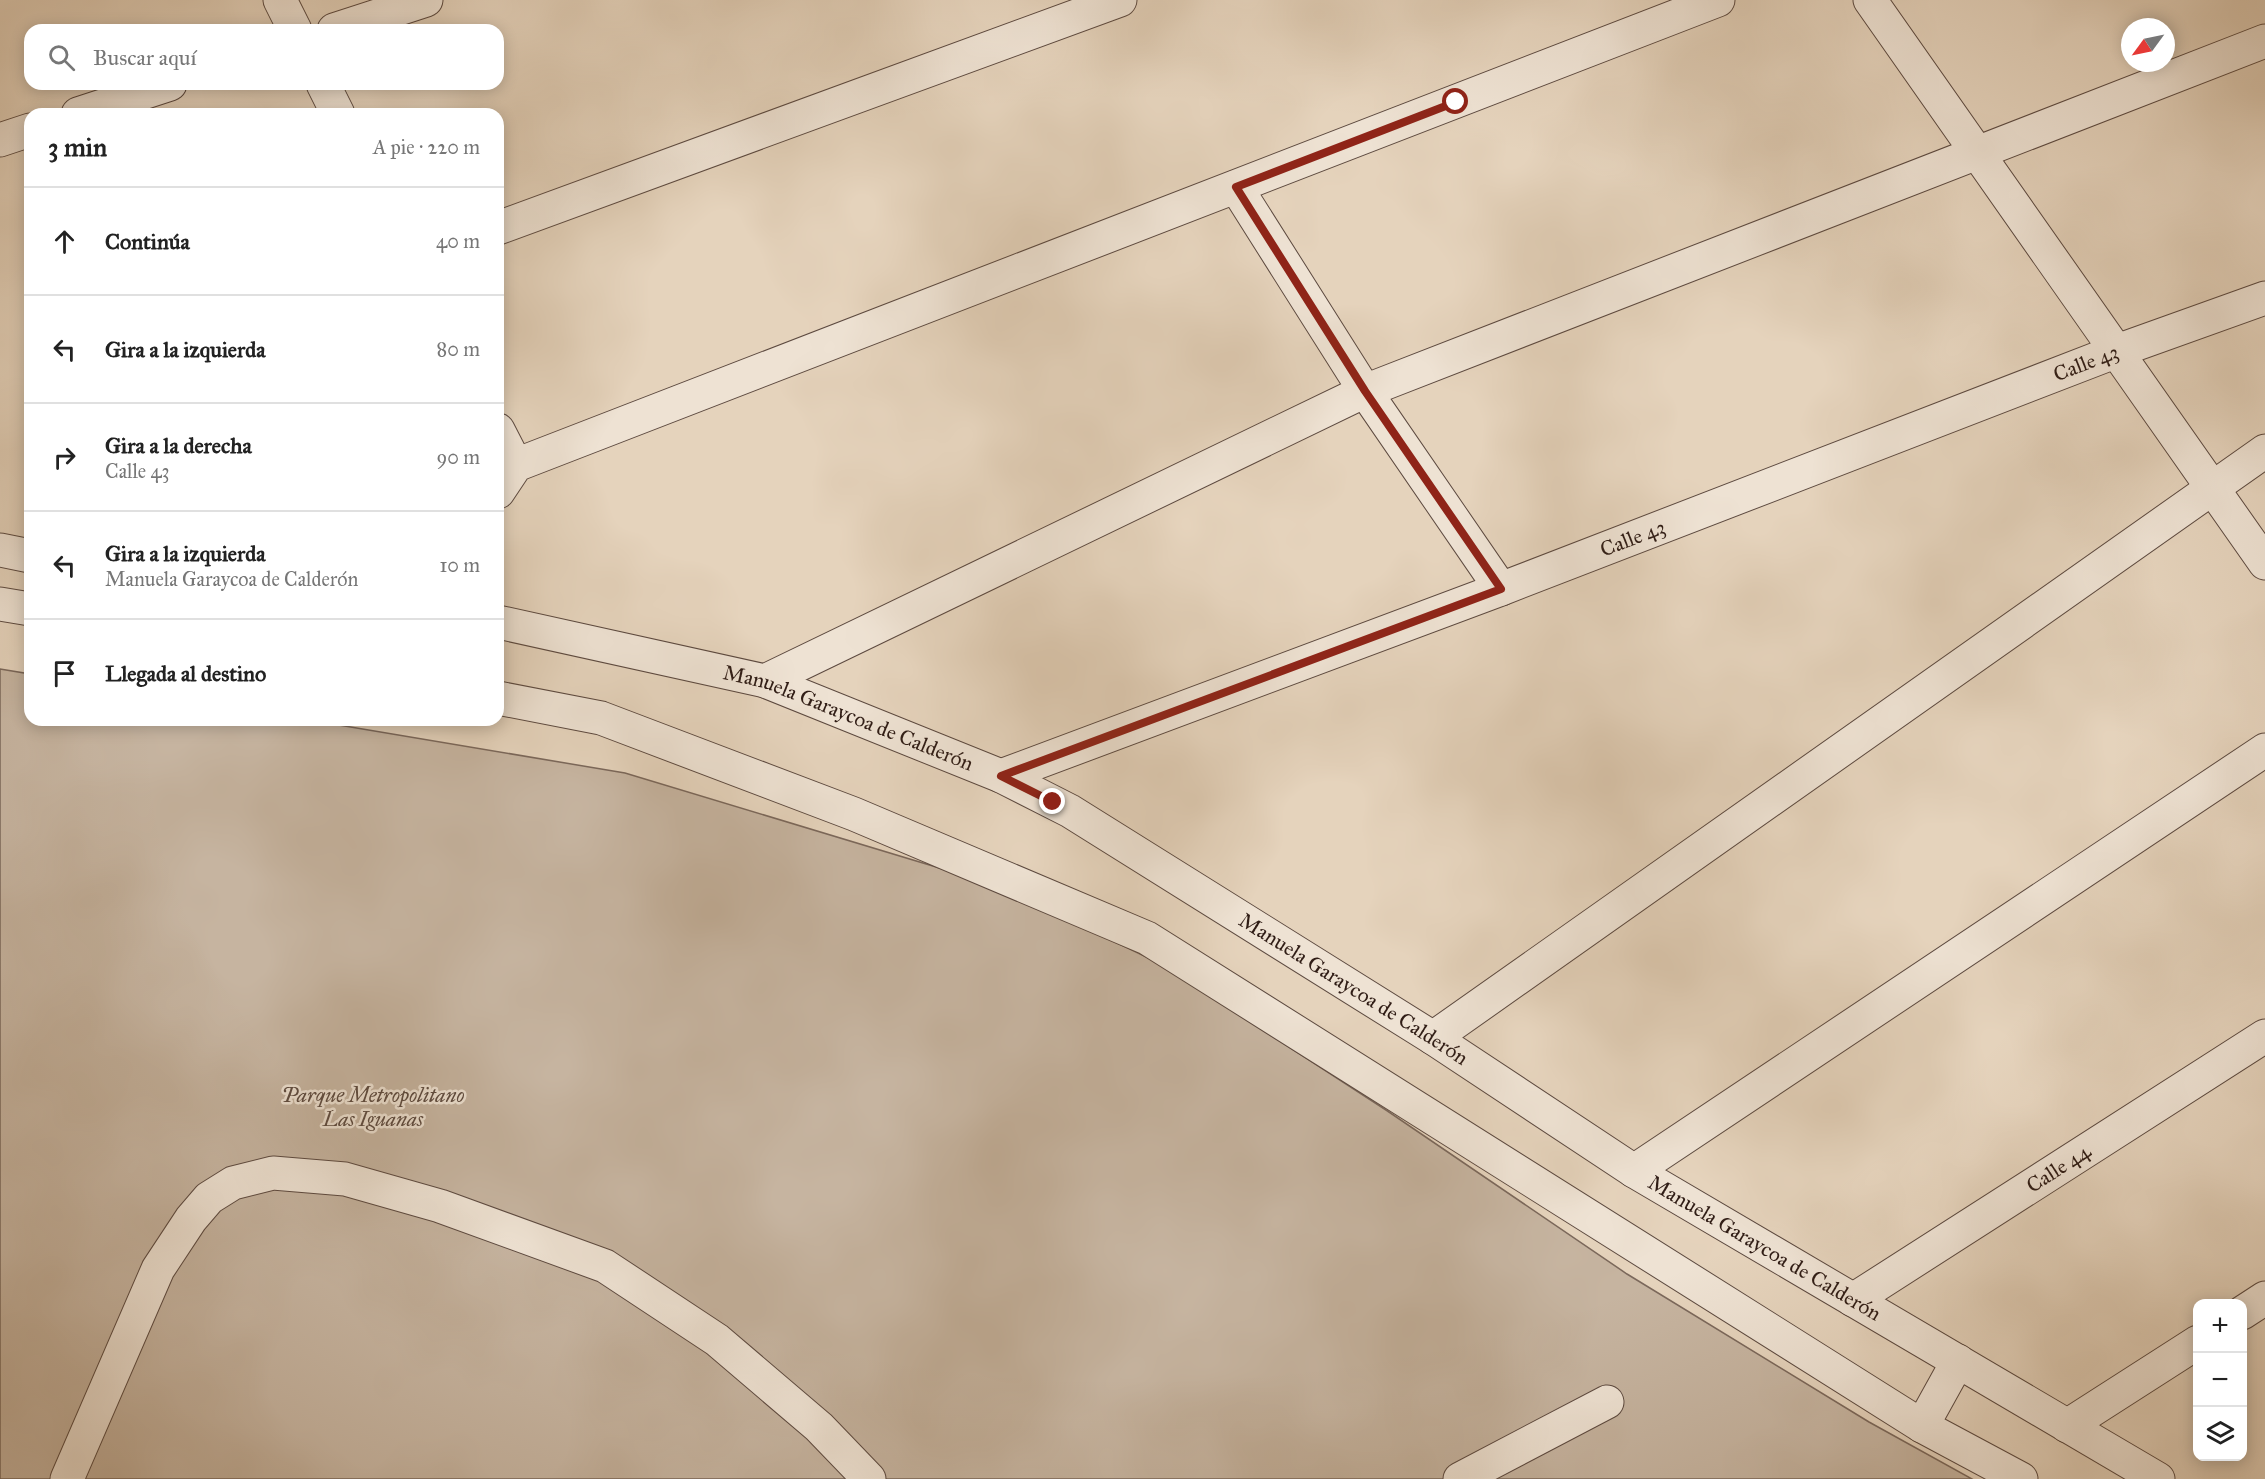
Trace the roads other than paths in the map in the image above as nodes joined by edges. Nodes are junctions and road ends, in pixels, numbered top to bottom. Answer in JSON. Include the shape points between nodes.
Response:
{"nodes":[{"id":1,"x":280,"y":0,"type":"edge"},
{"id":2,"x":426,"y":0,"type":"edge"},
{"id":3,"x":1120,"y":0,"type":"edge"},
{"id":4,"x":1719,"y":0,"type":"edge"},
{"id":5,"x":1870,"y":0,"type":"edge"},
{"id":6,"x":1054,"y":11,"type":"edge"},
{"id":7,"x":292,"y":24,"type":"edge"},
{"id":8,"x":352,"y":24,"type":"edge"},
{"id":9,"x":2265,"y":41,"type":"edge"},
{"id":10,"x":152,"y":90,"type":"edge"},
{"id":11,"x":325,"y":90,"type":"edge"},
{"id":12,"x":96,"y":108,"type":"edge"},
{"id":13,"x":335,"y":108,"type":"edge"},
{"id":14,"x":24,"y":132,"type":"edge"},
{"id":15,"x":0,"y":140,"type":"edge"},
{"id":16,"x":1976,"y":152,"type":"junction"},
{"id":17,"x":1236,"y":187,"type":"junction"},
{"id":18,"x":504,"y":226,"type":"edge"},
{"id":19,"x":2265,"y":298,"type":"edge"},
{"id":20,"x":2117,"y":351,"type":"junction"},
{"id":21,"x":1365,"y":391,"type":"junction"},
{"id":22,"x":504,"y":442,"type":"edge"},
{"id":23,"x":2265,"y":451,"type":"edge"},
{"id":24,"x":516,"y":465,"type":"junction"},
{"id":25,"x":504,"y":483,"type":"edge"},
{"id":26,"x":2212,"y":487,"type":"junction"},
{"id":27,"x":0,"y":550,"type":"edge"},
{"id":28,"x":24,"y":555,"type":"edge"},
{"id":29,"x":2265,"y":563,"type":"edge"},
{"id":30,"x":1501,"y":589,"type":"junction"},
{"id":31,"x":0,"y":604,"type":"edge"},
{"id":32,"x":24,"y":608,"type":"edge"},
{"id":33,"x":504,"y":623,"type":"edge"},
{"id":34,"x":765,"y":681,"type":"junction"},
{"id":35,"x":504,"y":699,"type":"edge"},
{"id":36,"x":2265,"y":750,"type":"edge"},
{"id":37,"x":1001,"y":776,"type":"junction"},
{"id":38,"x":2265,"y":1036,"type":"edge"},
{"id":39,"x":1433,"y":1038,"type":"junction"},
{"id":40,"x":1634,"y":1171,"type":"junction"},
{"id":41,"x":2265,"y":1298,"type":"edge"},
{"id":42,"x":1853,"y":1300,"type":"junction"},
{"id":43,"x":2247,"y":1310,"type":"edge"},
{"id":44,"x":2193,"y":1345,"type":"edge"},
{"id":45,"x":1958,"y":1361,"type":"junction"},
{"id":46,"x":1606,"y":1402,"type":"dead end"},
{"id":47,"x":1922,"y":1426,"type":"junction"},
{"id":48,"x":2067,"y":1426,"type":"junction"},
{"id":49,"x":67,"y":1479,"type":"edge"},
{"id":50,"x":869,"y":1479,"type":"edge"},
{"id":51,"x":1461,"y":1479,"type":"edge"},
{"id":52,"x":2020,"y":1479,"type":"edge"},
{"id":53,"x":2158,"y":1479,"type":"edge"}],
"edges":[{"from":1,"to":7,"type":"street"},
{"from":2,"to":8,"type":"street"},
{"from":3,"to":6,"type":"street"},
{"from":4,"to":17,"type":"street"},
{"from":5,"to":16,"type":"street"},
{"from":6,"to":18,"type":"street"},
{"from":9,"to":16,"type":"street"},
{"from":10,"to":12,"type":"street"},
{"from":11,"to":13,"type":"street"},
{"from":14,"to":15,"type":"street"},
{"from":16,"to":20,"type":"street"},
{"from":16,"to":21,"type":"street"},
{"from":17,"to":21,"type":"street"},
{"from":17,"to":24,"type":"street"},
{"from":19,"to":20,"type":"street","name":"Calle 43"},
{"from":20,"to":26,"type":"street"},
{"from":20,"to":30,"type":"street","name":"Calle 43"},
{"from":21,"to":30,"type":"street"},
{"from":21,"to":34,"type":"street"},
{"from":22,"to":24,"type":"street"},
{"from":23,"to":26,"type":"street"},
{"from":24,"to":25,"type":"street"},
{"from":26,"to":29,"type":"street"},
{"from":26,"to":39,"type":"street"},
{"from":27,"to":28,"type":"street"},
{"from":30,"to":37,"type":"street","name":"Calle 43"},
{"from":31,"to":32,"type":"street"},
{"from":33,"to":34,"type":"street","name":"Manuela Garaycoa de Calderón"},
{"from":34,"to":37,"type":"street","name":"Manuela Garaycoa de Calderón"},
{"from":35,"to":47,"type":"street","via":[[612,722],[854,813],[1147,938]]},
{"from":36,"to":40,"type":"street"},
{"from":37,"to":39,"type":"street","name":"Manuela Garaycoa de Calderón","via":[[1070,811]]},
{"from":38,"to":42,"type":"street","name":"Calle 44"},
{"from":39,"to":40,"type":"street","name":"Manuela Garaycoa de Calderón"},
{"from":40,"to":42,"type":"street","name":"Manuela Garaycoa de Calderón"},
{"from":41,"to":43,"type":"street"},
{"from":42,"to":45,"type":"street","name":"Manuela Garaycoa de Calderón"},
{"from":44,"to":48,"type":"street"},
{"from":45,"to":47,"type":"street"},
{"from":45,"to":48,"type":"street","name":"Manuela Garaycoa de Calderón"},
{"from":46,"to":51,"type":"street"},
{"from":47,"to":52,"type":"street"},
{"from":48,"to":53,"type":"street","name":"Manuela Garaycoa de Calderón"},
{"from":49,"to":50,"type":"street","via":[[158,1269],[191,1219],[209,1198],[233,1183],[273,1173],[345,1179],[430,1203],[605,1266],[717,1340],[819,1427]]}]}
